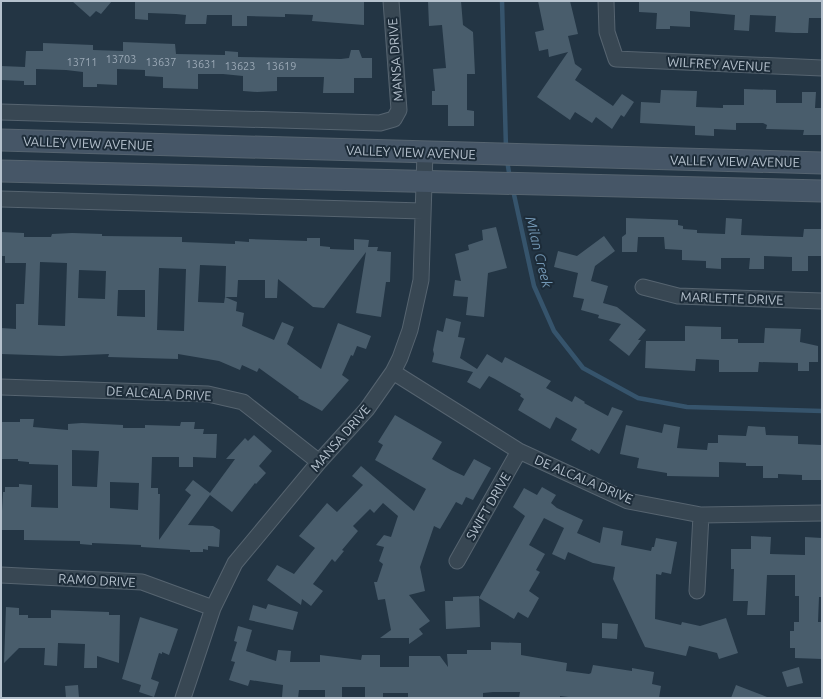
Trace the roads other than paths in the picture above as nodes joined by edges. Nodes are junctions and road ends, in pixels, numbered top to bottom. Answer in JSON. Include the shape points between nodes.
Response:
{"nodes":[{"id":1,"x":391,"y":1,"type":"edge"},
{"id":2,"x":606,"y":1,"type":"edge"},
{"id":3,"x":822,"y":68,"type":"edge"},
{"id":4,"x":1,"y":112,"type":"edge"},
{"id":5,"x":1,"y":140,"type":"edge"},
{"id":6,"x":424,"y":152,"type":"junction"},
{"id":7,"x":822,"y":163,"type":"edge"},
{"id":8,"x":1,"y":171,"type":"edge"},
{"id":9,"x":424,"y":182,"type":"junction"},
{"id":10,"x":822,"y":191,"type":"edge"},
{"id":11,"x":1,"y":199,"type":"edge"},
{"id":12,"x":423,"y":211,"type":"junction"},
{"id":13,"x":643,"y":287,"type":"dead end"},
{"id":14,"x":822,"y":301,"type":"edge"},
{"id":15,"x":393,"y":372,"type":"junction"},
{"id":16,"x":1,"y":387,"type":"edge"},
{"id":17,"x":519,"y":451,"type":"junction"},
{"id":18,"x":319,"y":462,"type":"junction"},
{"id":19,"x":822,"y":513,"type":"edge"},
{"id":20,"x":701,"y":515,"type":"junction"},
{"id":21,"x":457,"y":561,"type":"dead end"},
{"id":22,"x":1,"y":575,"type":"edge"},
{"id":23,"x":697,"y":591,"type":"dead end"},
{"id":24,"x":213,"y":608,"type":"junction"},
{"id":25,"x":184,"y":698,"type":"edge"}],
"edges":[{"from":1,"to":4,"type":"street","name":"MANSA DRIVE","via":[[399,110],[394,119],[380,123]]},
{"from":2,"to":3,"type":"street","name":"WILFREY AVENUE","via":[[607,32],[616,59]]},
{"from":5,"to":6,"type":"main road","name":"VALLEY VIEW AVENUE"},
{"from":6,"to":7,"type":"main road","name":"VALLEY VIEW AVENUE"},
{"from":6,"to":9,"type":"street","name":"MANSA DRIVE"},
{"from":8,"to":9,"type":"main road"},
{"from":9,"to":10,"type":"main road"},
{"from":9,"to":12,"type":"street","name":"MANSA DRIVE"},
{"from":11,"to":12,"type":"street"},
{"from":12,"to":15,"type":"street","name":"MANSA DRIVE","via":[[420,280],[416,307],[410,330]]},
{"from":13,"to":14,"type":"street","name":"MARLETTE DRIVE","via":[[678,296]]},
{"from":15,"to":17,"type":"street","name":"DE ALCALA DRIVE"},
{"from":15,"to":18,"type":"street","name":"MANSA DRIVE","via":[[367,409]]},
{"from":16,"to":18,"type":"street","name":"DE ALCALA DRIVE","via":[[208,394],[243,402]]},
{"from":17,"to":20,"type":"street","name":"DE ALCALA DRIVE","via":[[628,501]]},
{"from":17,"to":21,"type":"street","name":"SWIFT DRIVE"},
{"from":18,"to":24,"type":"street","name":"MANSA DRIVE","via":[[235,563]]},
{"from":19,"to":20,"type":"street","name":"DE ALCALA DRIVE"},
{"from":20,"to":23,"type":"street"},
{"from":22,"to":24,"type":"street","name":"RAMO DRIVE","via":[[142,582]]},
{"from":24,"to":25,"type":"street","name":"MANSA DRIVE"}]}
